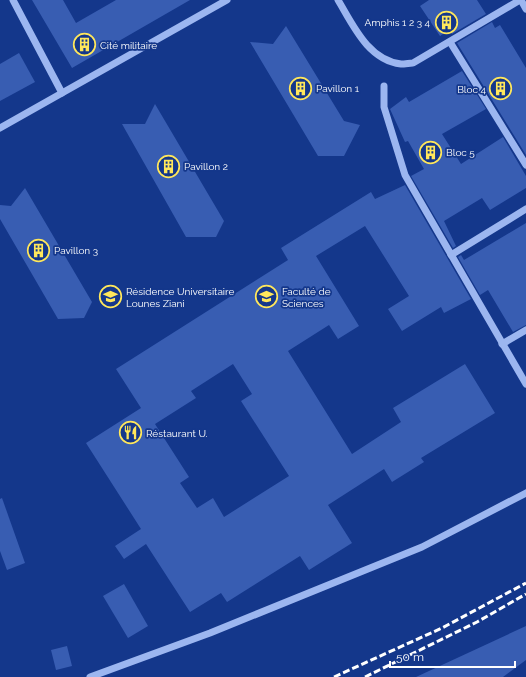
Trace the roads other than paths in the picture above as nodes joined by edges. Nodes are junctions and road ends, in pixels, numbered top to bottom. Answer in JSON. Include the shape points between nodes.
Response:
{"nodes":[{"id":1,"x":13,"y":0,"type":"edge"},
{"id":2,"x":226,"y":0,"type":"edge"},
{"id":3,"x":338,"y":0,"type":"edge"},
{"id":4,"x":520,"y":0,"type":"edge"},
{"id":5,"x":526,"y":9,"type":"edge"},
{"id":6,"x":450,"y":42,"type":"junction"},
{"id":7,"x":384,"y":86,"type":"dead end"},
{"id":8,"x":62,"y":93,"type":"junction"},
{"id":9,"x":0,"y":128,"type":"edge"},
{"id":10,"x":526,"y":165,"type":"edge"},
{"id":11,"x":526,"y":208,"type":"edge"},
{"id":12,"x":451,"y":255,"type":"junction"},
{"id":13,"x":526,"y":330,"type":"edge"},
{"id":14,"x":502,"y":344,"type":"junction"},
{"id":15,"x":524,"y":374,"type":"edge"},
{"id":16,"x":526,"y":384,"type":"edge"},
{"id":17,"x":526,"y":493,"type":"edge"},
{"id":18,"x":90,"y":677,"type":"edge"}],
"edges":[{"from":1,"to":8,"type":"lane"},
{"from":2,"to":8,"type":"lane"},
{"from":3,"to":6,"type":"lane","via":[[360,37],[385,59],[401,64],[414,63]]},
{"from":4,"to":5,"type":"lane"},
{"from":4,"to":6,"type":"lane"},
{"from":6,"to":10,"type":"lane"},
{"from":7,"to":12,"type":"lane","via":[[384,107],[405,175]]},
{"from":8,"to":9,"type":"lane"},
{"from":11,"to":12,"type":"lane"},
{"from":12,"to":14,"type":"lane"},
{"from":13,"to":14,"type":"lane"},
{"from":14,"to":15,"type":"lane"},
{"from":15,"to":16,"type":"lane"},
{"from":17,"to":18,"type":"lane","via":[[422,547],[203,635]]}]}
